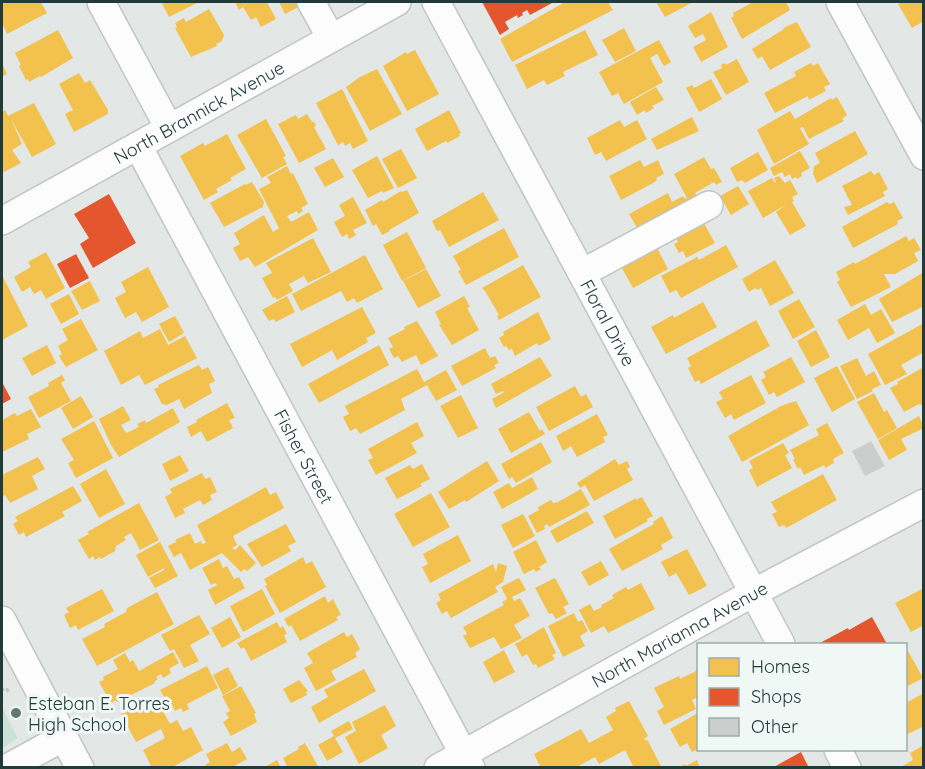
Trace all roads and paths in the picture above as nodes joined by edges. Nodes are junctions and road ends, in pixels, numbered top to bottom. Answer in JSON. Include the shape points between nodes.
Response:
{"nodes":[{"id":1,"x":101,"y":2,"type":"edge"},
{"id":2,"x":311,"y":2,"type":"edge"},
{"id":3,"x":397,"y":2,"type":"edge"},
{"id":4,"x":436,"y":2,"type":"edge"},
{"id":5,"x":840,"y":2,"type":"edge"},
{"id":6,"x":331,"y":38,"type":"junction"},
{"id":7,"x":169,"y":128,"type":"junction"},
{"id":8,"x":138,"y":146,"type":"junction"},
{"id":9,"x":924,"y":156,"type":"edge"},
{"id":10,"x":709,"y":205,"type":"dead end"},
{"id":11,"x":2,"y":220,"type":"edge"},
{"id":12,"x":582,"y":273,"type":"junction"},
{"id":13,"x":924,"y":503,"type":"edge"},
{"id":14,"x":753,"y":594,"type":"junction"},
{"id":15,"x":2,"y":620,"type":"edge"},
{"id":16,"x":780,"y":643,"type":"edge"},
{"id":17,"x":14,"y":687,"type":"dead end"},
{"id":18,"x":2,"y":688,"type":"edge"},
{"id":19,"x":64,"y":737,"type":"junction"},
{"id":20,"x":838,"y":751,"type":"edge"},
{"id":21,"x":467,"y":761,"type":"edge"},
{"id":22,"x":7,"y":768,"type":"edge"},
{"id":23,"x":81,"y":768,"type":"edge"},
{"id":24,"x":438,"y":768,"type":"edge"},
{"id":25,"x":847,"y":768,"type":"edge"}],
"edges":[{"from":1,"to":7,"type":"street"},
{"from":2,"to":6,"type":"street"},
{"from":3,"to":6,"type":"street","name":"North Brannick Avenue"},
{"from":4,"to":12,"type":"street","name":"Floral Drive"},
{"from":5,"to":9,"type":"street"},
{"from":6,"to":7,"type":"street","name":"North Brannick Avenue"},
{"from":7,"to":8,"type":"street","name":"North Brannick Avenue"},
{"from":8,"to":11,"type":"street","name":"North Brannick Avenue"},
{"from":8,"to":21,"type":"street","name":"Fisher Street"},
{"from":10,"to":12,"type":"street"},
{"from":12,"to":14,"type":"street","name":"Floral Drive"},
{"from":13,"to":14,"type":"street","name":"North Marianna Avenue"},
{"from":14,"to":16,"type":"street","name":"Floral Drive"},
{"from":14,"to":21,"type":"street","name":"North Marianna Avenue"},
{"from":15,"to":19,"type":"street"},
{"from":17,"to":18,"type":"path","via":[[3,692]]},
{"from":19,"to":22,"type":"street"},
{"from":19,"to":23,"type":"street"},
{"from":20,"to":25,"type":"street"},
{"from":21,"to":24,"type":"street","name":"North Marianna Avenue"}]}
